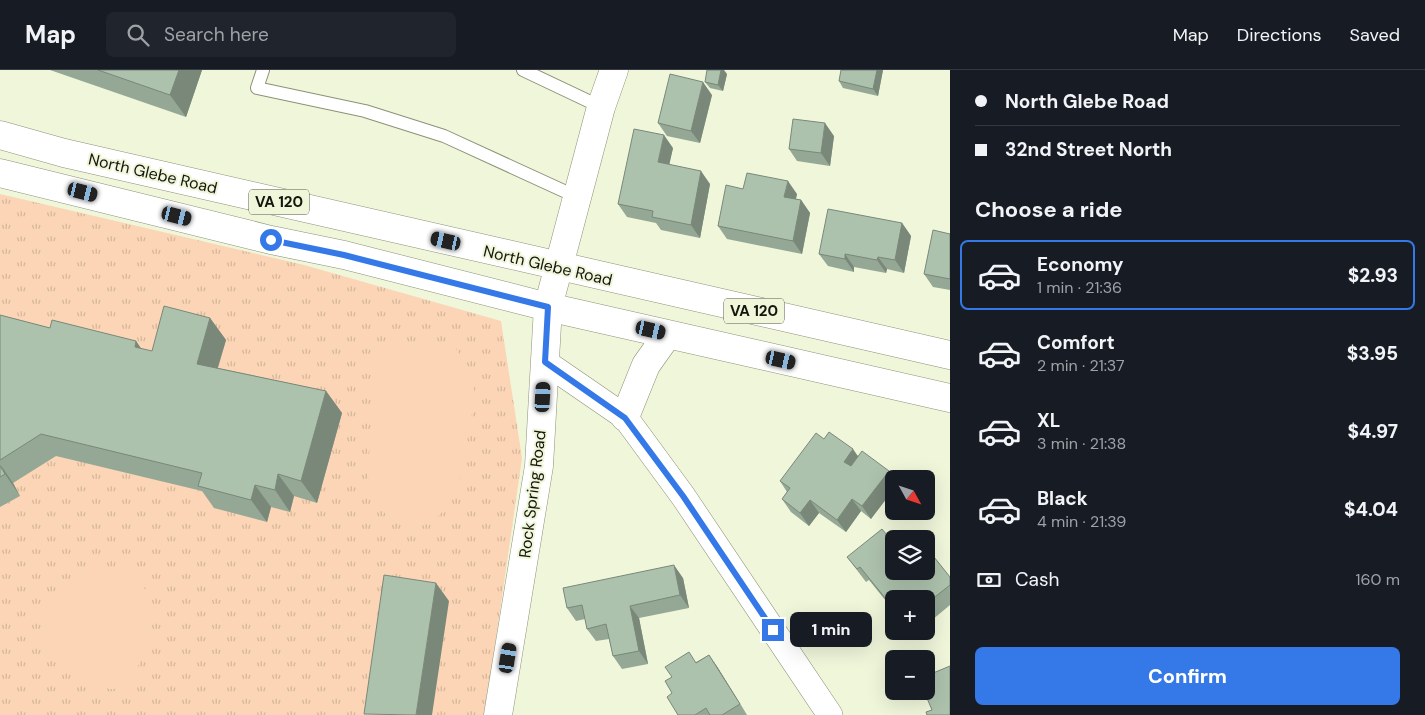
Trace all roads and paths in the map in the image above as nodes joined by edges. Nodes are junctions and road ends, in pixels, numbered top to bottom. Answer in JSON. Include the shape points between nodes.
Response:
{"nodes":[{"id":1,"x":263,"y":70,"type":"edge"},
{"id":2,"x":523,"y":70,"type":"edge"},
{"id":3,"x":614,"y":70,"type":"edge"},
{"id":4,"x":601,"y":106,"type":"junction"},
{"id":5,"x":0,"y":135,"type":"edge"},
{"id":6,"x":0,"y":173,"type":"edge"},
{"id":7,"x":577,"y":197,"type":"junction"},
{"id":8,"x":558,"y":268,"type":"junction"},
{"id":9,"x":548,"y":307,"type":"junction"},
{"id":10,"x":668,"y":334,"type":"junction"},
{"id":11,"x":950,"y":355,"type":"edge"},
{"id":12,"x":545,"y":362,"type":"junction"},
{"id":13,"x":950,"y":398,"type":"edge"},
{"id":14,"x":625,"y":418,"type":"junction"},
{"id":15,"x":498,"y":715,"type":"edge"},
{"id":16,"x":830,"y":715,"type":"edge"}],
"edges":[{"from":1,"to":7,"type":"lane","via":[[257,88],[365,111],[444,136]]},
{"from":2,"to":4,"type":"lane"},
{"from":3,"to":4,"type":"main road","name":"Rock Spring Road"},
{"from":4,"to":7,"type":"main road","name":"Rock Spring Road"},
{"from":5,"to":8,"type":"main road","name":"North Glebe Road","number":"VA 120","via":[[64,153]]},
{"from":6,"to":9,"type":"main road","number":"VA 120"},
{"from":7,"to":8,"type":"main road","name":"Rock Spring Road"},
{"from":8,"to":9,"type":"main road","name":"Rock Spring Road"},
{"from":8,"to":11,"type":"main road","name":"North Glebe Road","number":"VA 120"},
{"from":9,"to":10,"type":"main road","number":"VA 120"},
{"from":9,"to":12,"type":"main road","name":"Rock Spring Road"},
{"from":10,"to":13,"type":"main road","number":"VA 120"},
{"from":10,"to":14,"type":"main road","via":[[646,365]]},
{"from":12,"to":14,"type":"street"},
{"from":12,"to":15,"type":"main road","name":"Rock Spring Road","via":[[539,466]]},
{"from":14,"to":16,"type":"street","via":[[683,496]]}]}
